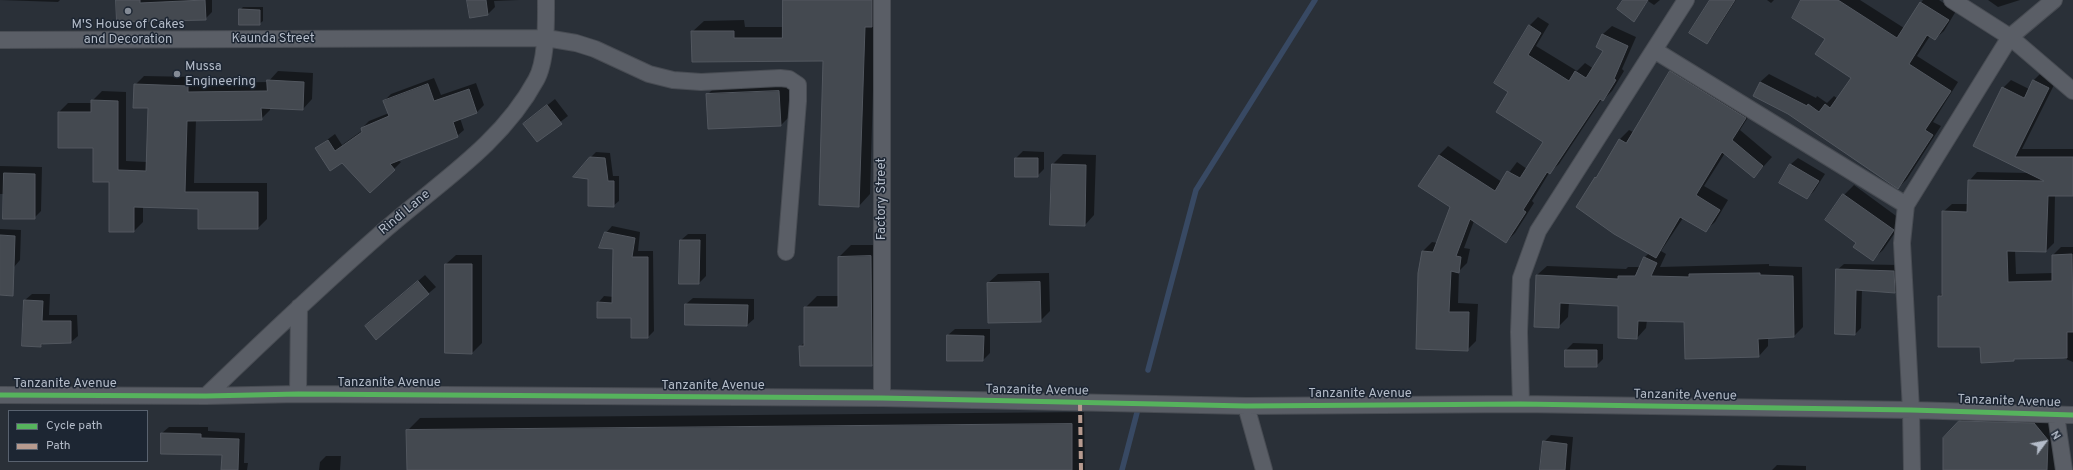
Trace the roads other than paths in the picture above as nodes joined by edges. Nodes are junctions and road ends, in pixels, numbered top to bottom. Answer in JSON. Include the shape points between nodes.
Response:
{"nodes":[{"id":1,"x":546,"y":0,"type":"edge"},
{"id":2,"x":882,"y":0,"type":"edge"},
{"id":3,"x":1686,"y":0,"type":"edge"},
{"id":4,"x":1952,"y":0,"type":"edge"},
{"id":5,"x":2054,"y":0,"type":"edge"},
{"id":6,"x":2010,"y":37,"type":"junction"},
{"id":7,"x":546,"y":38,"type":"junction"},
{"id":8,"x":0,"y":40,"type":"edge"},
{"id":9,"x":1654,"y":50,"type":"junction"},
{"id":10,"x":2073,"y":91,"type":"edge"},
{"id":11,"x":1906,"y":205,"type":"junction"},
{"id":12,"x":786,"y":252,"type":"dead end"},
{"id":13,"x":298,"y":307,"type":"junction"},
{"id":14,"x":298,"y":394,"type":"junction"},
{"id":15,"x":0,"y":395,"type":"edge"},
{"id":16,"x":206,"y":396,"type":"junction"},
{"id":17,"x":882,"y":398,"type":"junction"},
{"id":18,"x":1521,"y":404,"type":"junction"},
{"id":19,"x":1246,"y":406,"type":"junction"},
{"id":20,"x":1911,"y":410,"type":"junction"},
{"id":21,"x":2056,"y":415,"type":"junction"},
{"id":22,"x":2073,"y":415,"type":"edge"},
{"id":23,"x":1264,"y":470,"type":"edge"},
{"id":24,"x":1912,"y":470,"type":"edge"},
{"id":25,"x":2064,"y":470,"type":"edge"}],
"edges":[{"from":1,"to":7,"type":"street","name":"Rindi Lane"},
{"from":2,"to":17,"type":"street","name":"Factory Street"},
{"from":3,"to":9,"type":"street"},
{"from":4,"to":6,"type":"street"},
{"from":5,"to":6,"type":"street"},
{"from":6,"to":10,"type":"street"},
{"from":6,"to":11,"type":"street"},
{"from":7,"to":8,"type":"street","name":"Kaunda Street"},
{"from":7,"to":12,"type":"street","name":"Kaunda Street","via":[[595,49],[650,74],[673,80],[701,82],[780,78],[789,79],[798,85]]},
{"from":7,"to":13,"type":"street","name":"Rindi Lane","via":[[538,78],[518,109],[484,148],[388,227]]},
{"from":9,"to":11,"type":"street"},
{"from":9,"to":18,"type":"street","via":[[1538,231],[1521,278]]},
{"from":11,"to":20,"type":"street","via":[[1902,243]]},
{"from":13,"to":14,"type":"street"},
{"from":13,"to":16,"type":"street","name":"Rindi Lane"},
{"from":14,"to":16,"type":"street","name":"Tanzanite Avenue"},
{"from":14,"to":17,"type":"street","name":"Tanzanite Avenue"},
{"from":15,"to":16,"type":"street","name":"Tanzanite Avenue"},
{"from":17,"to":19,"type":"street","name":"Tanzanite Avenue"},
{"from":18,"to":19,"type":"street","name":"Tanzanite Avenue"},
{"from":18,"to":20,"type":"street","name":"Tanzanite Avenue"},
{"from":19,"to":23,"type":"street"},
{"from":20,"to":21,"type":"street","name":"Tanzanite Avenue"},
{"from":20,"to":24,"type":"street"},
{"from":21,"to":22,"type":"street","name":"Tanzanite Avenue"},
{"from":21,"to":25,"type":"street"}]}
